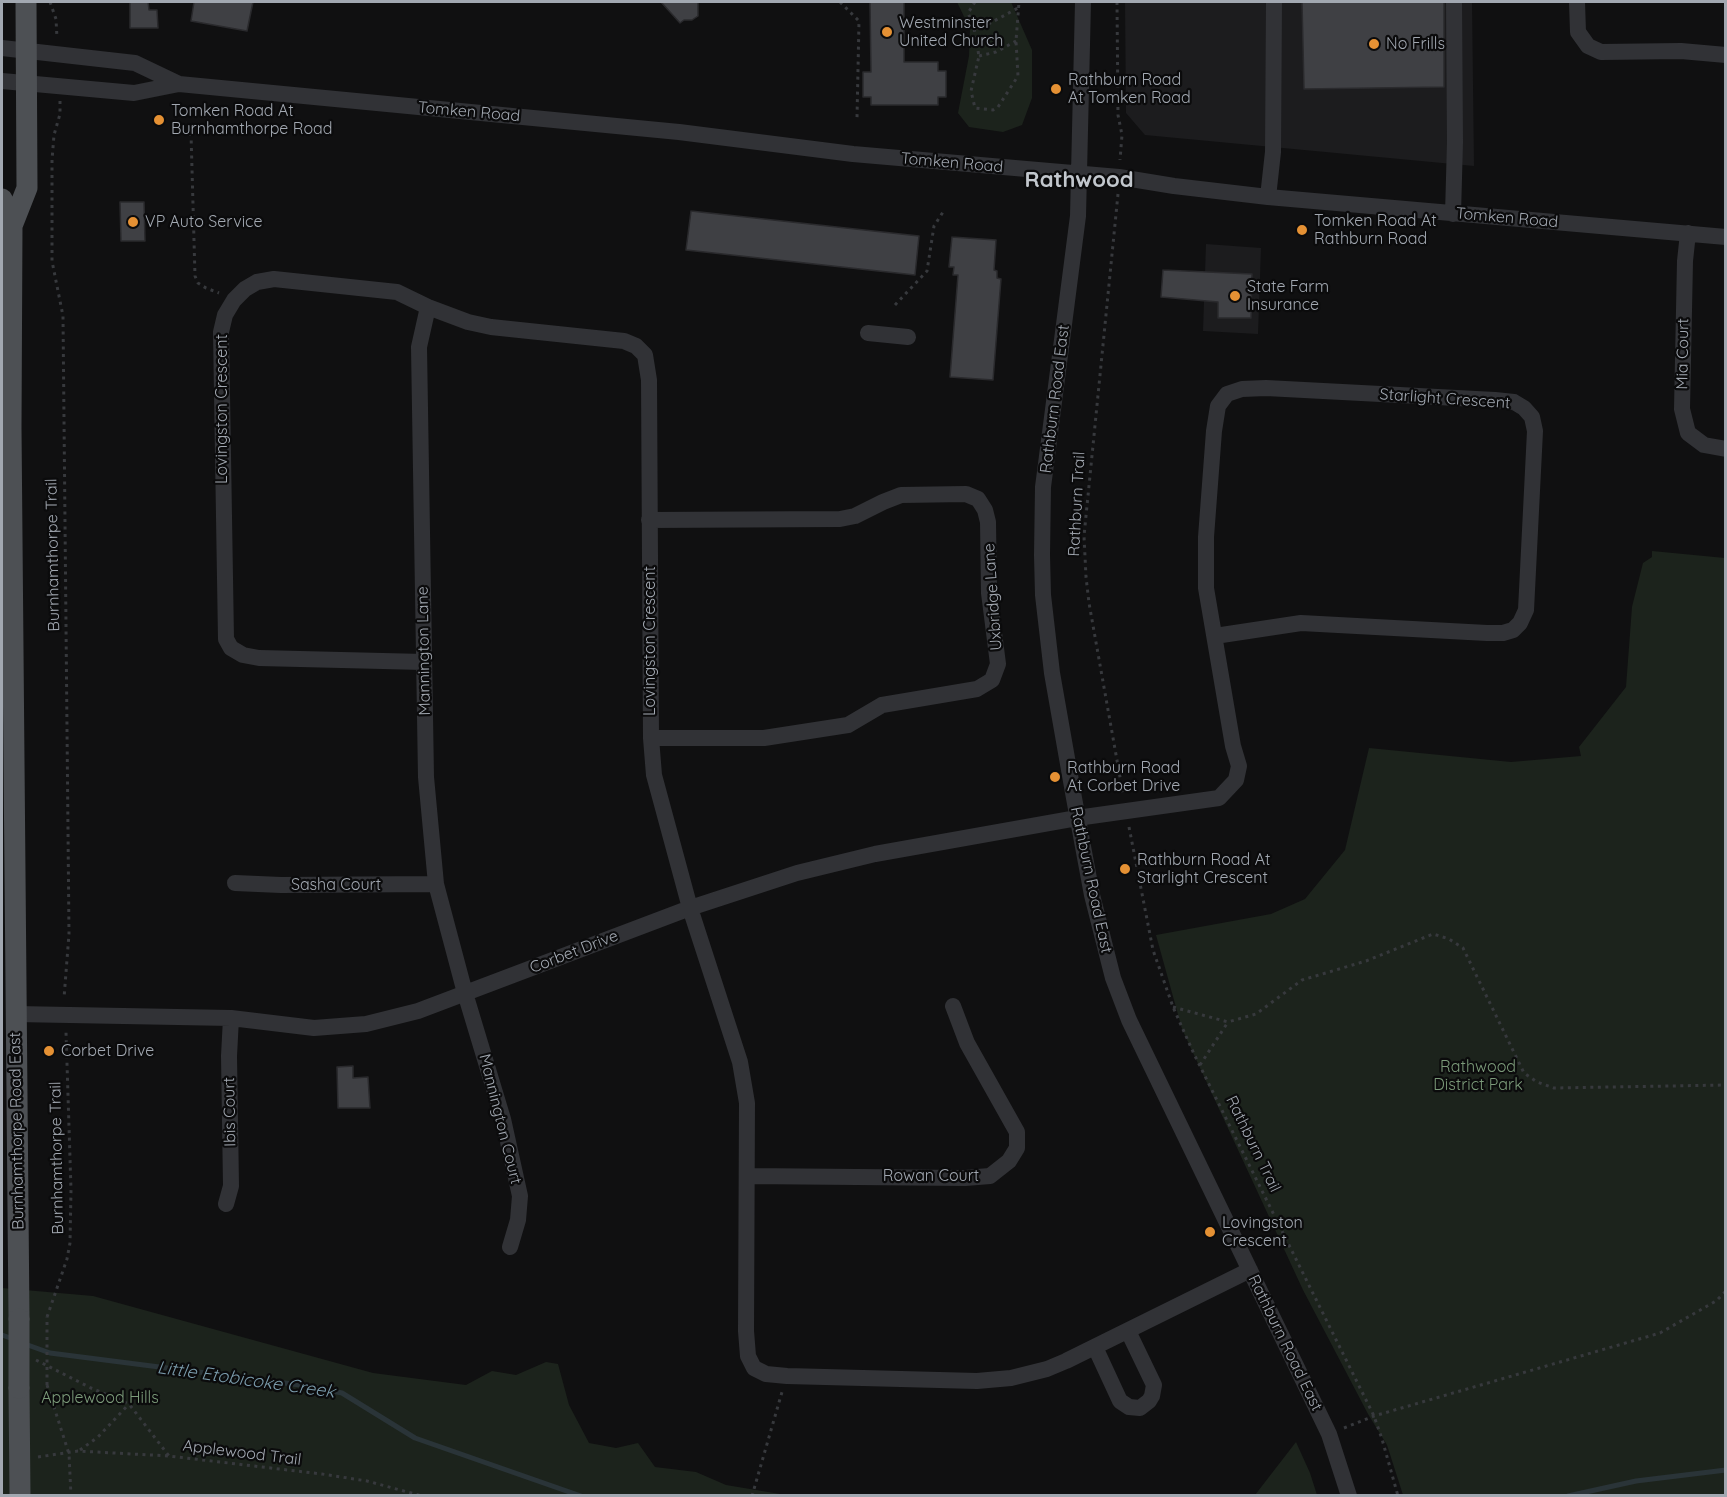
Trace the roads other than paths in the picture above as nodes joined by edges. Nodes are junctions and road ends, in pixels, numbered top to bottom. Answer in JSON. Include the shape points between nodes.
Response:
{"nodes":[{"id":1,"x":26,"y":2,"type":"edge"},
{"id":2,"x":1083,"y":2,"type":"edge"},
{"id":3,"x":1274,"y":2,"type":"edge"},
{"id":4,"x":1454,"y":2,"type":"edge"},
{"id":5,"x":1576,"y":2,"type":"edge"},
{"id":6,"x":2,"y":48,"type":"edge"},
{"id":7,"x":26,"y":50,"type":"junction"},
{"id":8,"x":1725,"y":55,"type":"edge"},
{"id":9,"x":2,"y":81,"type":"edge"},
{"id":10,"x":26,"y":83,"type":"junction"},
{"id":11,"x":179,"y":84,"type":"junction"},
{"id":12,"x":1080,"y":174,"type":"junction"},
{"id":13,"x":1268,"y":197,"type":"junction"},
{"id":14,"x":2,"y":200,"type":"edge"},
{"id":15,"x":1453,"y":214,"type":"junction"},
{"id":16,"x":1688,"y":233,"type":"junction"},
{"id":17,"x":7,"y":236,"type":"edge"},
{"id":18,"x":1725,"y":237,"type":"edge"},
{"id":19,"x":429,"y":307,"type":"junction"},
{"id":20,"x":868,"y":333,"type":"dead end"},
{"id":21,"x":908,"y":337,"type":"dead end"},
{"id":22,"x":6,"y":427,"type":"edge"},
{"id":23,"x":1725,"y":450,"type":"edge"},
{"id":24,"x":649,"y":520,"type":"junction"},
{"id":25,"x":1215,"y":636,"type":"junction"},
{"id":26,"x":424,"y":662,"type":"junction"},
{"id":27,"x":8,"y":734,"type":"edge"},
{"id":28,"x":651,"y":738,"type":"junction"},
{"id":29,"x":1077,"y":818,"type":"junction"},
{"id":30,"x":1127,"y":819,"type":"joint"},
{"id":31,"x":235,"y":883,"type":"dead end"},
{"id":32,"x":436,"y":884,"type":"junction"},
{"id":33,"x":690,"y":908,"type":"junction"},
{"id":34,"x":465,"y":993,"type":"junction"},
{"id":35,"x":953,"y":1006,"type":"dead end"},
{"id":36,"x":16,"y":1014,"type":"junction"},
{"id":37,"x":231,"y":1018,"type":"junction"},
{"id":38,"x":748,"y":1176,"type":"junction"},
{"id":39,"x":226,"y":1204,"type":"dead end"},
{"id":40,"x":510,"y":1247,"type":"dead end"},
{"id":41,"x":1250,"y":1270,"type":"junction"},
{"id":42,"x":1128,"y":1331,"type":"junction"},
{"id":43,"x":1095,"y":1347,"type":"junction"},
{"id":44,"x":20,"y":1496,"type":"edge"},
{"id":45,"x":1349,"y":1496,"type":"edge"}],
"edges":[{"from":1,"to":7,"type":"main road","name":"Burnhamthorpe Road East"},
{"from":2,"to":12,"type":"street","name":"Rathburn Road East"},
{"from":3,"to":13,"type":"street","via":[[1273,152]]},
{"from":4,"to":15,"type":"street"},
{"from":5,"to":8,"type":"street","via":[[1578,32],[1588,46],[1601,52]]},
{"from":6,"to":7,"type":"street","name":"Tomken Road"},
{"from":7,"to":10,"type":"main road","name":"Burnhamthorpe Road East"},
{"from":7,"to":11,"type":"street","name":"Tomken Road","via":[[135,63]]},
{"from":9,"to":10,"type":"street","name":"Tomken Road"},
{"from":10,"to":11,"type":"street","name":"Tomken Road","via":[[134,93]]},
{"from":10,"to":17,"type":"main road","name":"Burnhamthorpe Road East","via":[[27,188]]},
{"from":11,"to":12,"type":"street","name":"Tomken Road"},
{"from":12,"to":13,"type":"street","name":"Tomken Road"},
{"from":12,"to":29,"type":"street","name":"Rathburn Road East","via":[[1043,487],[1042,555],[1052,673]]},
{"from":13,"to":15,"type":"street","name":"Tomken Road"},
{"from":14,"to":17,"type":"main road","name":"Burnhamthorpe Road East"},
{"from":15,"to":16,"type":"street","name":"Tomken Road"},
{"from":16,"to":18,"type":"street","name":"Tomken Road"},
{"from":16,"to":23,"type":"street","name":"Mia Court","via":[[1682,409],[1688,433],[1704,445]]},
{"from":17,"to":22,"type":"main road","name":"Burnhamthorpe Road East"},
{"from":19,"to":24,"type":"street","name":"Lovingston Crescent","via":[[491,327],[624,341],[636,346],[645,355],[649,380]]},
{"from":19,"to":26,"type":"street","name":"Mannington Lane","via":[[419,347]]},
{"from":19,"to":26,"type":"street","name":"Lovingston Crescent","via":[[397,292],[274,279],[245,289],[225,315],[221,332],[226,639],[231,648],[259,658]]},
{"from":20,"to":21,"type":"street"},
{"from":22,"to":27,"type":"main road","name":"Burnhamthorpe Road East"},
{"from":24,"to":28,"type":"street","name":"Lovingston Crescent"},
{"from":24,"to":28,"type":"street","name":"Uxbridge Lane","via":[[840,519],[901,495],[966,494],[978,499],[988,522],[989,593],[998,664],[992,680],[977,689],[882,705],[848,725],[764,738]]},
{"from":25,"to":25,"type":"street","name":"Starlight Crescent","via":[[1206,588],[1206,537],[1214,431],[1218,406],[1227,394],[1266,388],[1495,400],[1514,402],[1532,417],[1535,431],[1526,610],[1513,630],[1495,633],[1301,623]]},
{"from":25,"to":30,"type":"street","name":"Starlight Crescent","via":[[1239,766],[1236,780],[1219,798]]},
{"from":26,"to":32,"type":"street","name":"Mannington Lane","via":[[426,777]]},
{"from":27,"to":36,"type":"main road","name":"Burnhamthorpe Road East"},
{"from":28,"to":33,"type":"street","name":"Lovingston Crescent","via":[[654,775]]},
{"from":29,"to":30,"type":"street","name":"Corbet Drive"},
{"from":29,"to":33,"type":"street","name":"Corbet Drive","via":[[875,854],[797,873]]},
{"from":29,"to":41,"type":"street","name":"Rathburn Road East","via":[[1113,978],[1129,1020]]},
{"from":31,"to":32,"type":"street","name":"Sasha Court"},
{"from":32,"to":34,"type":"street","name":"Mannington Lane"},
{"from":33,"to":34,"type":"street","name":"Corbet Drive"},
{"from":33,"to":38,"type":"street","name":"Lovingston Crescent","via":[[740,1062],[747,1103]]},
{"from":34,"to":37,"type":"street","name":"Corbet Drive","via":[[418,1011],[366,1024],[314,1028]]},
{"from":34,"to":40,"type":"street","name":"Mannington Court","via":[[503,1119],[520,1196]]},
{"from":35,"to":38,"type":"street","name":"Rowan Court","via":[[967,1042],[1017,1132],[1017,1148],[1009,1161],[990,1176],[965,1178]]},
{"from":36,"to":37,"type":"street","name":"Corbet Drive"},
{"from":36,"to":44,"type":"main road","name":"Burnhamthorpe Road East","bridge":true},
{"from":37,"to":39,"type":"street","name":"Ibis Court","via":[[231,1186]]},
{"from":38,"to":43,"type":"street","name":"Lovingston Crescent","via":[[748,1356],[754,1368],[766,1374],[994,1380],[1047,1369]]},
{"from":41,"to":42,"type":"street","name":"Lovingston Crescent"},
{"from":41,"to":45,"type":"street","name":"Rathburn Road East","via":[[1329,1434]]},
{"from":42,"to":43,"type":"street","name":"Lovingston Crescent"},
{"from":42,"to":43,"type":"street","via":[[1154,1385],[1149,1401],[1140,1408],[1120,1401]]}]}
